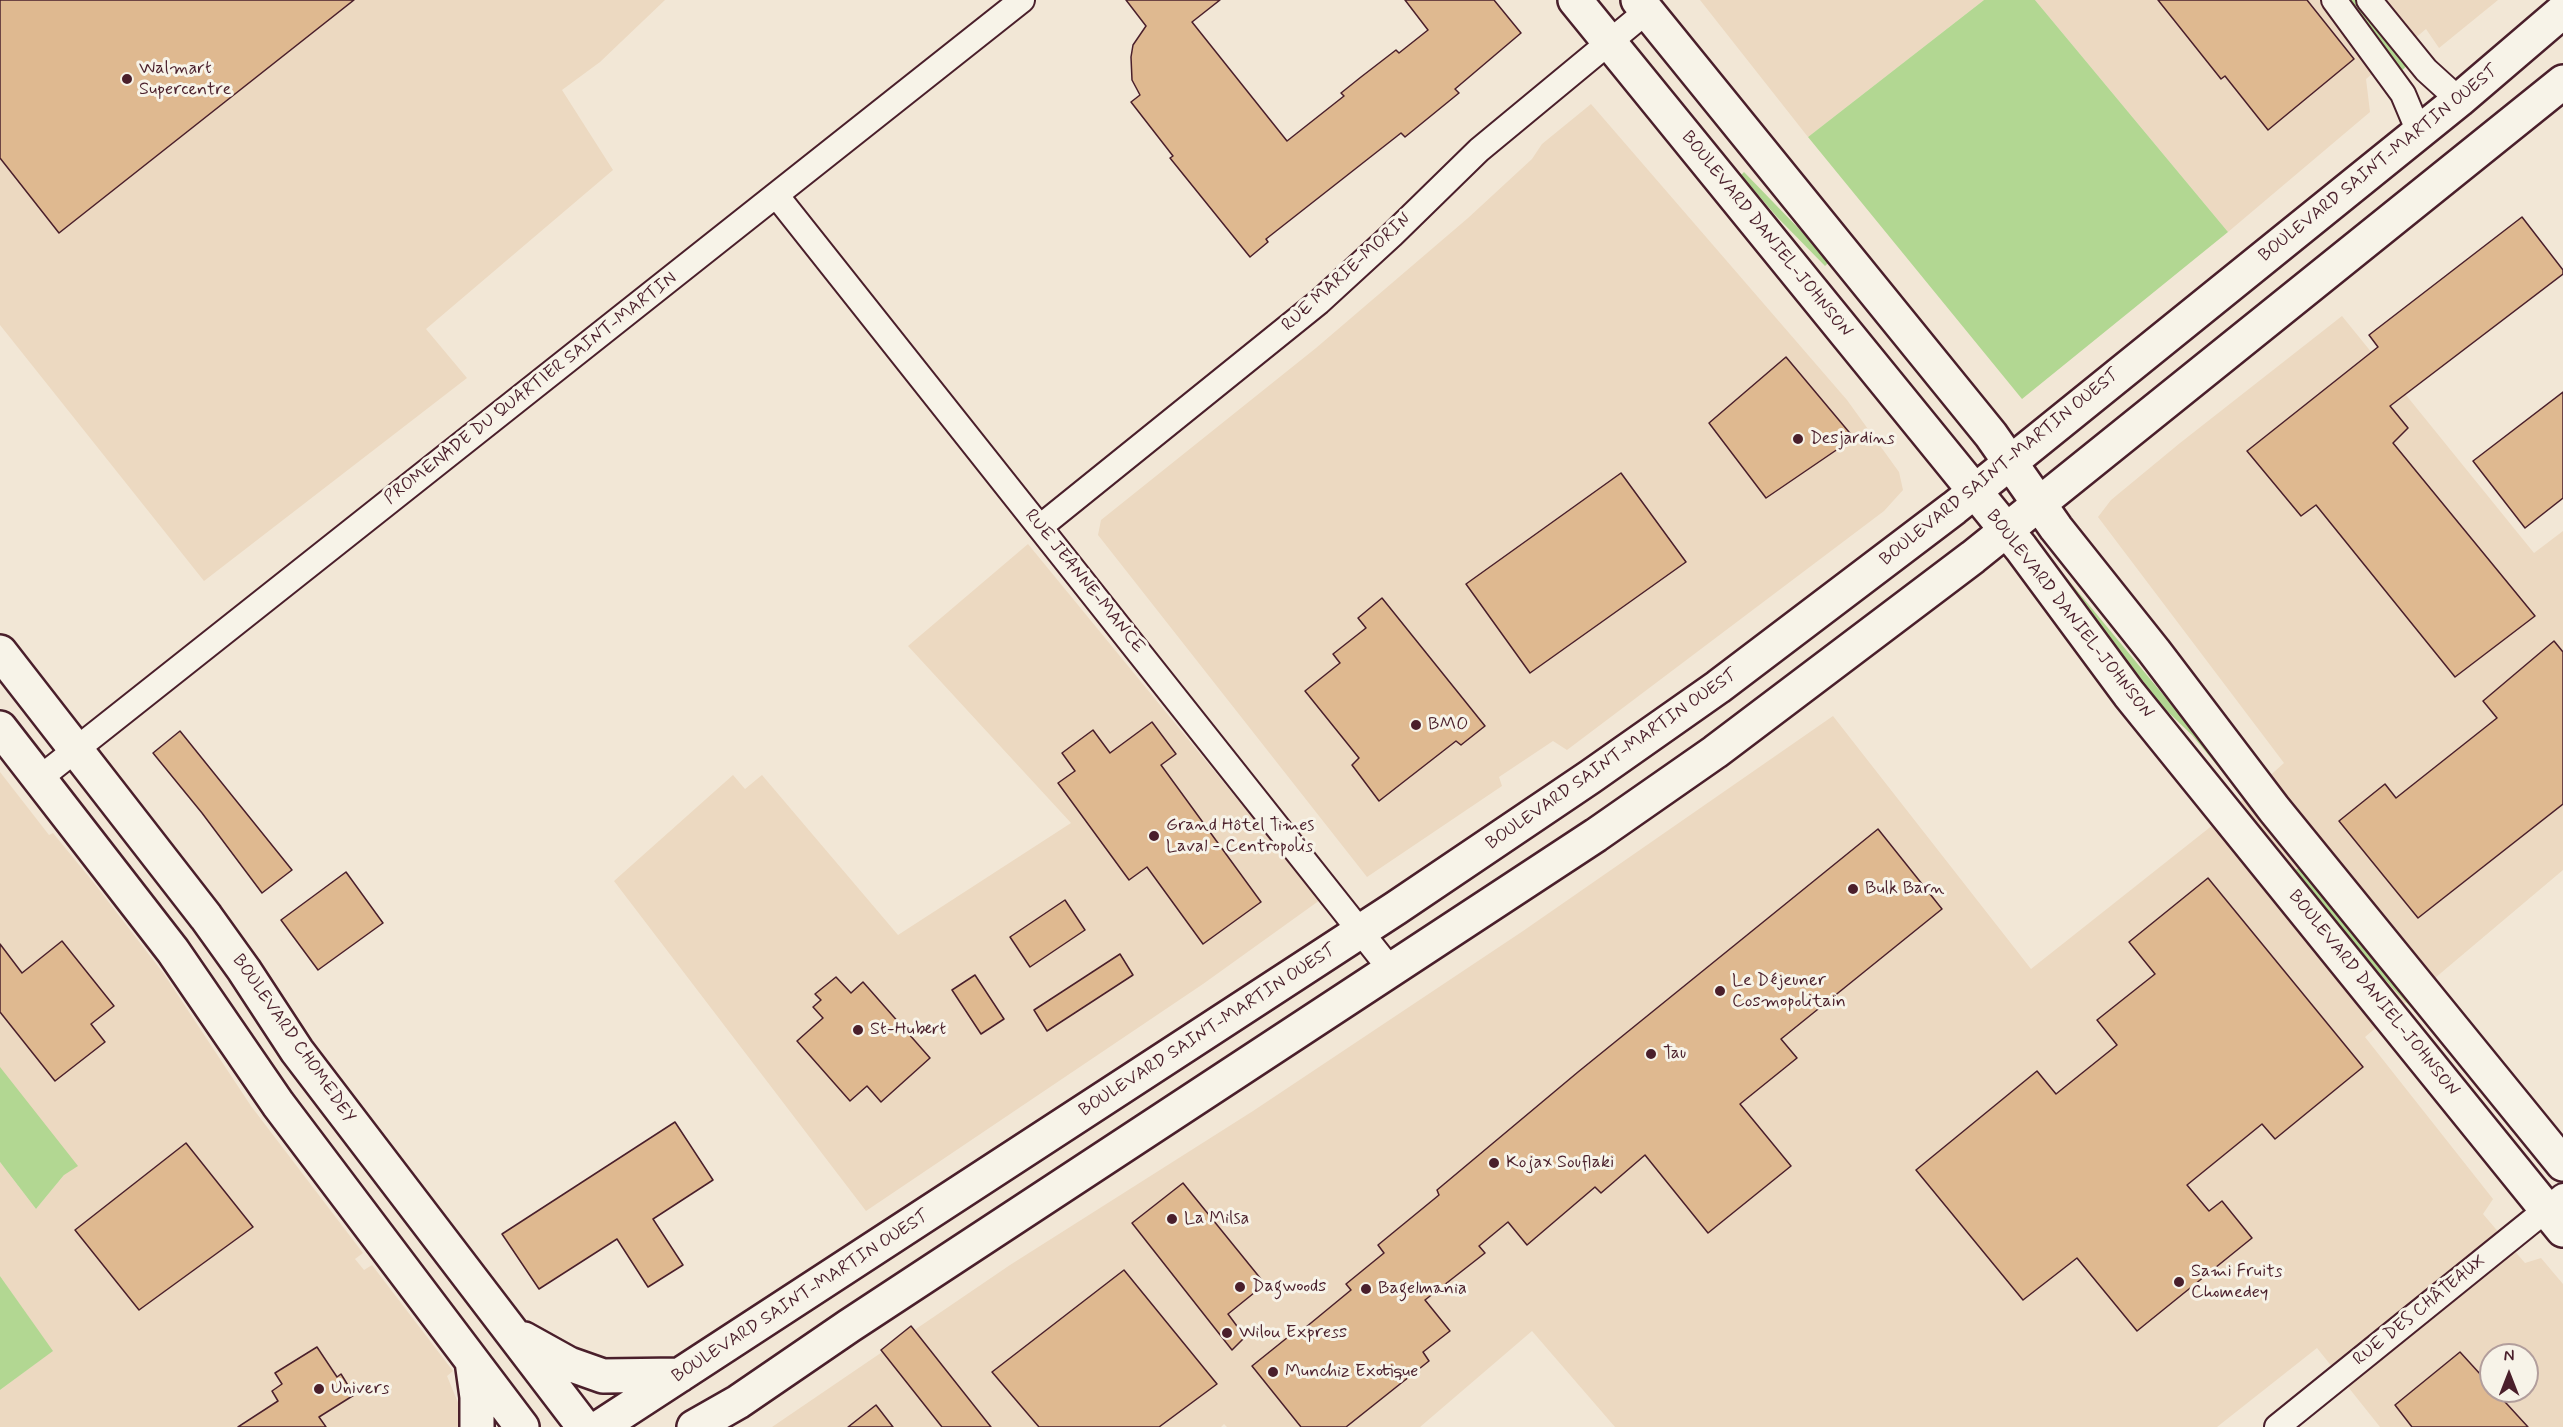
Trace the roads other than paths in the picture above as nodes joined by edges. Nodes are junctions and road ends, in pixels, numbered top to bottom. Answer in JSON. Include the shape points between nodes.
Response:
{"nodes":[{"id":1,"x":1022,"y":0,"type":"edge"},
{"id":2,"x":1575,"y":0,"type":"edge"},
{"id":3,"x":2334,"y":0,"type":"edge"},
{"id":4,"x":2369,"y":0,"type":"edge"},
{"id":5,"x":1643,"y":6,"type":"edge"},
{"id":6,"x":2563,"y":11,"type":"edge"},
{"id":7,"x":1610,"y":42,"type":"junction"},
{"id":8,"x":2563,"y":82,"type":"edge"},
{"id":9,"x":2459,"y":100,"type":"junction"},
{"id":10,"x":2419,"y":132,"type":"junction"},
{"id":11,"x":776,"y":195,"type":"junction"},
{"id":12,"x":2010,"y":462,"type":"junction"},
{"id":13,"x":1974,"y":492,"type":"junction"},
{"id":14,"x":2038,"y":503,"type":"junction"},
{"id":15,"x":1040,"y":527,"type":"junction"},
{"id":16,"x":2006,"y":530,"type":"junction"},
{"id":17,"x":0,"y":652,"type":"edge"},
{"id":18,"x":0,"y":728,"type":"edge"},
{"id":19,"x":77,"y":750,"type":"junction"},
{"id":20,"x":40,"y":778,"type":"junction"},
{"id":21,"x":1361,"y":931,"type":"junction"},
{"id":22,"x":1391,"y":970,"type":"junction"},
{"id":23,"x":2563,"y":1164,"type":"edge"},
{"id":24,"x":2557,"y":1212,"type":"edge"},
{"id":25,"x":512,"y":1333,"type":"junction"},
{"id":26,"x":472,"y":1359,"type":"junction"},
{"id":27,"x":682,"y":1374,"type":"junction"},
{"id":28,"x":729,"y":1414,"type":"edge"},
{"id":29,"x":477,"y":1427,"type":"edge"},
{"id":30,"x":522,"y":1427,"type":"edge"},
{"id":31,"x":584,"y":1427,"type":"edge"},
{"id":32,"x":600,"y":1427,"type":"edge"},
{"id":33,"x":694,"y":1427,"type":"edge"},
{"id":34,"x":2277,"y":1427,"type":"edge"}],
"edges":[{"from":1,"to":11,"type":"street","name":"PROMENADE DU QUARTIER SAINT-MARTIN"},
{"from":2,"to":7,"type":"main road","name":"BOULEVARD DANIEL-JOHNSON"},
{"from":3,"to":10,"type":"street","via":[[2400,89]]},
{"from":4,"to":9,"type":"street","via":[[2426,70]]},
{"from":5,"to":7,"type":"street","name":"RUE MARIE-MORIN"},
{"from":5,"to":12,"type":"main road"},
{"from":6,"to":9,"type":"main road","name":"BOULEVARD SAINT-MARTIN OUEST"},
{"from":7,"to":13,"type":"main road","name":"BOULEVARD DANIEL-JOHNSON"},
{"from":7,"to":15,"type":"street","name":"RUE MARIE-MORIN","via":[[1479,150],[1319,302]]},
{"from":8,"to":14,"type":"main road"},
{"from":9,"to":10,"type":"main road","name":"BOULEVARD SAINT-MARTIN OUEST"},
{"from":10,"to":12,"type":"main road","name":"BOULEVARD SAINT-MARTIN OUEST"},
{"from":11,"to":15,"type":"street","name":"RUE JEANNE-MANCE"},
{"from":11,"to":19,"type":"street","name":"PROMENADE DU QUARTIER SAINT-MARTIN"},
{"from":12,"to":13,"type":"main road","name":"BOULEVARD SAINT-MARTIN OUEST"},
{"from":12,"to":14,"type":"main road"},
{"from":13,"to":16,"type":"main road","name":"BOULEVARD DANIEL-JOHNSON"},
{"from":13,"to":21,"type":"main road","name":"BOULEVARD SAINT-MARTIN OUEST","via":[[1718,687]]},
{"from":14,"to":16,"type":"main road"},
{"from":14,"to":23,"type":"main road","via":[[2267,801]]},
{"from":15,"to":21,"type":"street","name":"RUE JEANNE-MANCE"},
{"from":16,"to":22,"type":"main road","via":[[1690,771]]},
{"from":16,"to":24,"type":"main road","name":"BOULEVARD DANIEL-JOHNSON","via":[[2156,728]]},
{"from":17,"to":19,"type":"main road","name":"BOULEVARD CHOMEDEY"},
{"from":18,"to":20,"type":"main road"},
{"from":19,"to":20,"type":"street","name":"PROMENADE DU QUARTIER SAINT-MARTIN"},
{"from":19,"to":25,"type":"main road","name":"BOULEVARD CHOMEDEY","via":[[228,948],[303,1059]]},
{"from":20,"to":26,"type":"main road","via":[[173,951],[278,1104]]},
{"from":21,"to":22,"type":"street","name":"RUE JEANNE-MANCE"},
{"from":21,"to":27,"type":"main road","name":"BOULEVARD SAINT-MARTIN OUEST"},
{"from":22,"to":28,"type":"main road","via":[[842,1331]]},
{"from":24,"to":34,"type":"street","name":"RUE DES CHÂTEAUX"},
{"from":25,"to":27,"type":"main road","via":[[569,1364],[597,1374]]},
{"from":25,"to":31,"type":"main road","name":"BOULEVARD CHOMEDEY"},
{"from":26,"to":29,"type":"main road"},
{"from":26,"to":30,"type":"main road"},
{"from":27,"to":32,"type":"main road","name":"BOULEVARD SAINT-MARTIN OUEST"},
{"from":28,"to":33,"type":"main road"}]}
